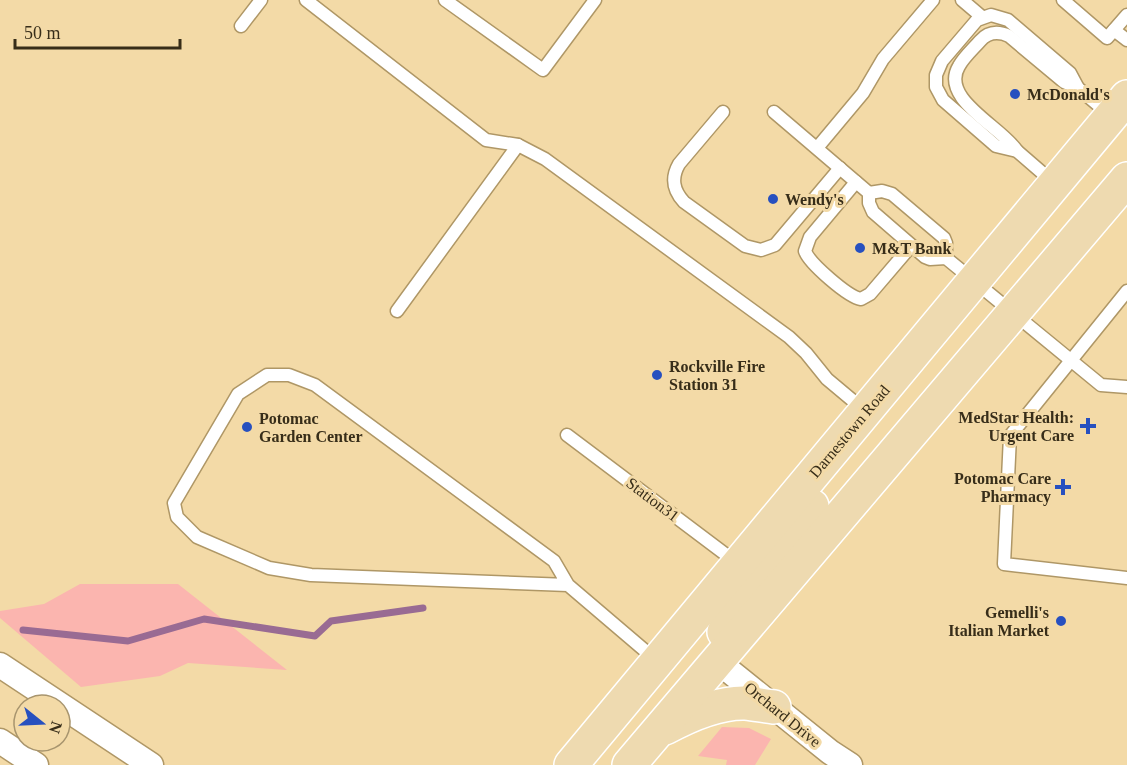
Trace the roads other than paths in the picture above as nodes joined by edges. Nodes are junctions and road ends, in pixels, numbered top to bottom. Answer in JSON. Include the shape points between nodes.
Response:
{"nodes":[{"id":1,"x":261,"y":0,"type":"edge"},
{"id":2,"x":306,"y":0,"type":"edge"},
{"id":3,"x":445,"y":0,"type":"edge"},
{"id":4,"x":595,"y":0,"type":"edge"},
{"id":5,"x":933,"y":0,"type":"edge"},
{"id":6,"x":962,"y":0,"type":"edge"},
{"id":7,"x":1063,"y":0,"type":"edge"},
{"id":8,"x":1127,"y":15,"type":"edge"},
{"id":9,"x":982,"y":17,"type":"junction"},
{"id":10,"x":242,"y":27,"type":"dead end"},
{"id":11,"x":1114,"y":30,"type":"junction"},
{"id":12,"x":1127,"y":40,"type":"edge"},
{"id":13,"x":1078,"y":88,"type":"junction"},
{"id":14,"x":1119,"y":106,"type":"edge"},
{"id":15,"x":723,"y":112,"type":"dead end"},
{"id":16,"x":774,"y":112,"type":"dead end"},
{"id":17,"x":518,"y":145,"type":"junction"},
{"id":18,"x":817,"y":148,"type":"junction"},
{"id":19,"x":1017,"y":151,"type":"junction"},
{"id":20,"x":840,"y":168,"type":"junction"},
{"id":21,"x":1127,"y":179,"type":"edge"},
{"id":22,"x":856,"y":182,"type":"junction"},
{"id":23,"x":1055,"y":184,"type":"junction"},
{"id":24,"x":869,"y":193,"type":"junction"},
{"id":25,"x":911,"y":246,"type":"junction"},
{"id":26,"x":946,"y":258,"type":"junction"},
{"id":27,"x":973,"y":281,"type":"junction"},
{"id":28,"x":1127,"y":291,"type":"edge"},
{"id":29,"x":397,"y":311,"type":"dead end"},
{"id":30,"x":1012,"y":314,"type":"junction"},
{"id":31,"x":1070,"y":361,"type":"junction"},
{"id":32,"x":1127,"y":387,"type":"edge"},
{"id":33,"x":860,"y":417,"type":"junction"},
{"id":34,"x":567,"y":435,"type":"dead end"},
{"id":35,"x":738,"y":564,"type":"junction"},
{"id":36,"x":1127,"y":578,"type":"edge"},
{"id":37,"x":568,"y":585,"type":"junction"},
{"id":38,"x":717,"y":660,"type":"junction"},
{"id":39,"x":657,"y":661,"type":"junction"},
{"id":40,"x":0,"y":665,"type":"edge"},
{"id":41,"x":774,"y":707,"type":"junction"},
{"id":42,"x":656,"y":733,"type":"junction"},
{"id":43,"x":0,"y":741,"type":"edge"},
{"id":44,"x":36,"y":765,"type":"edge"},
{"id":45,"x":151,"y":765,"type":"edge"},
{"id":46,"x":571,"y":765,"type":"edge"},
{"id":47,"x":598,"y":765,"type":"edge"},
{"id":48,"x":629,"y":765,"type":"edge"},
{"id":49,"x":850,"y":765,"type":"edge"}],
"edges":[{"from":1,"to":10,"type":"lane"},
{"from":2,"to":17,"type":"lane","via":[[486,140]]},
{"from":3,"to":4,"type":"lane","via":[[543,70]]},
{"from":5,"to":18,"type":"lane"},
{"from":6,"to":9,"type":"lane"},
{"from":7,"to":11,"type":"lane","via":[[1107,38]]},
{"from":8,"to":11,"type":"lane"},
{"from":9,"to":13,"type":"lane","via":[[995,15],[1008,20],[1070,74]]},
{"from":9,"to":19,"type":"lane","via":[[942,61],[936,87],[943,100],[996,146]]},
{"from":11,"to":12,"type":"lane"},
{"from":13,"to":14,"type":"lane"},
{"from":13,"to":19,"type":"lane","via":[[1064,82],[1009,36],[997,33],[984,37],[957,69],[956,89],[964,102]]},
{"from":14,"to":23,"type":"main road","name":"Darnestown Road"},
{"from":15,"to":20,"type":"lane","via":[[679,164],[674,184],[684,202],[745,246],[761,250],[775,245]]},
{"from":16,"to":18,"type":"lane"},
{"from":17,"to":29,"type":"lane"},
{"from":17,"to":33,"type":"lane","via":[[563,171],[768,321],[798,345]]},
{"from":18,"to":20,"type":"lane"},
{"from":19,"to":23,"type":"lane"},
{"from":20,"to":22,"type":"lane"},
{"from":21,"to":30,"type":"main road"},
{"from":22,"to":24,"type":"lane"},
{"from":22,"to":25,"type":"lane","via":[[810,237],[805,251],[811,261],[852,296],[861,299],[870,294]]},
{"from":23,"to":27,"type":"main road","name":"Darnestown Road"},
{"from":24,"to":25,"type":"lane","via":[[873,212]]},
{"from":24,"to":26,"type":"lane","via":[[892,194],[944,238]]},
{"from":25,"to":26,"type":"lane","via":[[928,259]]},
{"from":26,"to":27,"type":"lane"},
{"from":27,"to":30,"type":"lane"},
{"from":27,"to":33,"type":"main road","name":"Darnestown Road"},
{"from":28,"to":31,"type":"lane"},
{"from":30,"to":31,"type":"lane"},
{"from":30,"to":38,"type":"main road"},
{"from":31,"to":32,"type":"lane","via":[[1101,385]]},
{"from":31,"to":36,"type":"lane","via":[[1010,436],[1004,564]]},
{"from":33,"to":35,"type":"main road","name":"Darnestown Road"},
{"from":33,"to":38,"type":"main road","via":[[830,482],[749,586],[725,627]]},
{"from":34,"to":35,"type":"lane","name":"Station31"},
{"from":35,"to":39,"type":"main road","name":"Darnestown Road"},
{"from":37,"to":37,"type":"lane","via":[[554,561],[315,385],[289,375],[267,375],[238,394],[174,503],[177,517],[197,537],[269,568],[311,575]]},
{"from":37,"to":39,"type":"lane"},
{"from":38,"to":41,"type":"street","name":"Orchard Drive"},
{"from":38,"to":42,"type":"main road"},
{"from":38,"to":47,"type":"main road","via":[[667,686]]},
{"from":39,"to":46,"type":"main road","name":"Darnestown Road"},
{"from":40,"to":45,"type":"street"},
{"from":41,"to":42,"type":"main road","via":[[744,703],[718,707],[691,714]]},
{"from":41,"to":49,"type":"street","name":"Orchard Drive"},
{"from":42,"to":48,"type":"main road"},
{"from":43,"to":44,"type":"street"}]}
